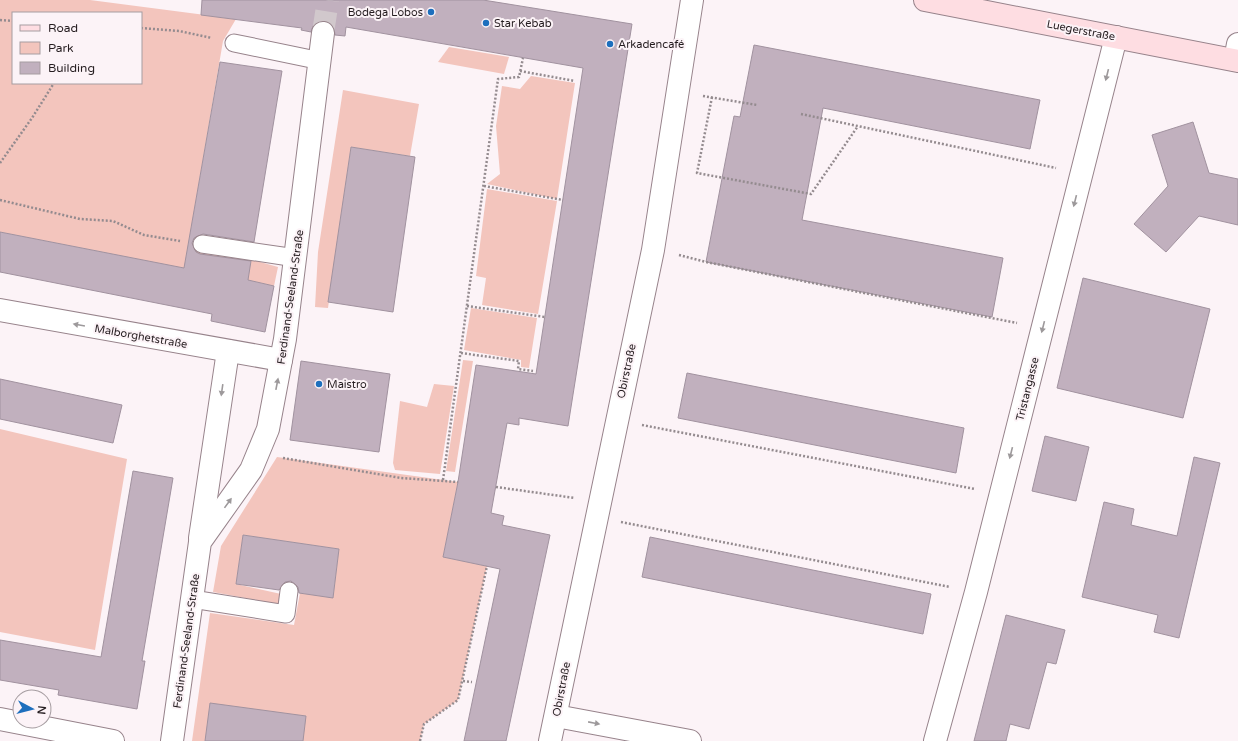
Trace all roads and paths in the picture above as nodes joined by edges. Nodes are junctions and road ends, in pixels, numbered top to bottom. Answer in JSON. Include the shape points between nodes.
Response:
{"nodes":[{"id":1,"x":692,"y":0,"type":"edge"},
{"id":2,"x":924,"y":0,"type":"edge"},
{"id":3,"x":0,"y":20,"type":"edge"},
{"id":4,"x":12,"y":21,"type":"edge"},
{"id":5,"x":142,"y":28,"type":"edge"},
{"id":6,"x":324,"y":33,"type":"tunnel mouth"},
{"id":7,"x":1116,"y":37,"type":"junction"},
{"id":8,"x":234,"y":43,"type":"joint"},
{"id":9,"x":1237,"y":55,"type":"edge"},
{"id":10,"x":523,"y":58,"type":"dead end"},
{"id":11,"x":321,"y":61,"type":"junction"},
{"id":12,"x":520,"y":71,"type":"junction"},
{"id":13,"x":575,"y":81,"type":"dead end"},
{"id":14,"x":53,"y":84,"type":"edge"},
{"id":15,"x":677,"y":91,"type":"junction"},
{"id":16,"x":712,"y":98,"type":"junction"},
{"id":17,"x":757,"y":105,"type":"dead end"},
{"id":18,"x":801,"y":114,"type":"dead end"},
{"id":19,"x":858,"y":126,"type":"junction"},
{"id":20,"x":0,"y":162,"type":"edge"},
{"id":21,"x":1082,"y":173,"type":"junction"},
{"id":22,"x":484,"y":186,"type":"junction"},
{"id":23,"x":0,"y":200,"type":"edge"},
{"id":24,"x":563,"y":200,"type":"dead end"},
{"id":25,"x":202,"y":244,"type":"joint"},
{"id":26,"x":653,"y":250,"type":"junction"},
{"id":27,"x":296,"y":258,"type":"junction"},
{"id":28,"x":467,"y":306,"type":"junction"},
{"id":29,"x":0,"y":310,"type":"edge"},
{"id":30,"x":545,"y":318,"type":"dead end"},
{"id":31,"x":1042,"y":329,"type":"junction"},
{"id":32,"x":228,"y":351,"type":"junction"},
{"id":33,"x":461,"y":353,"type":"junction"},
{"id":34,"x":282,"y":360,"type":"junction"},
{"id":35,"x":533,"y":371,"type":"dead end"},
{"id":36,"x":616,"y":421,"type":"junction"},
{"id":37,"x":259,"y":454,"type":"junction"},
{"id":38,"x":443,"y":480,"type":"junction"},
{"id":39,"x":458,"y":482,"type":"dead end"},
{"id":40,"x":496,"y":487,"type":"dead end"},
{"id":41,"x":1001,"y":494,"type":"junction"},
{"id":42,"x":597,"y":510,"type":"junction"},
{"id":43,"x":200,"y":542,"type":"junction"},
{"id":44,"x":487,"y":566,"type":"dead end"},
{"id":45,"x":289,"y":592,"type":"dead end"},
{"id":46,"x":976,"y":592,"type":"junction"},
{"id":47,"x":192,"y":599,"type":"junction"},
{"id":48,"x":463,"y":681,"type":"junction"},
{"id":49,"x":472,"y":682,"type":"dead end"},
{"id":50,"x":556,"y":716,"type":"junction"},
{"id":51,"x":0,"y":719,"type":"edge"},
{"id":52,"x":113,"y":741,"type":"edge"},
{"id":53,"x":172,"y":741,"type":"edge"},
{"id":54,"x":420,"y":741,"type":"edge"},
{"id":55,"x":550,"y":741,"type":"edge"},
{"id":56,"x":690,"y":741,"type":"edge"},
{"id":57,"x":935,"y":741,"type":"edge"}],
"edges":[{"from":1,"to":15,"type":"street","name":"Obirstraße"},
{"from":2,"to":7,"type":"street","name":"Luegerstraße"},
{"from":3,"to":4,"type":"path"},
{"from":5,"to":8,"type":"path","via":[[180,31]]},
{"from":6,"to":11,"type":"street","name":"Ferdinand-Seeland-Straße"},
{"from":7,"to":9,"type":"street","name":"Luegerstraße"},
{"from":7,"to":21,"type":"street","name":"Tristangasse","one_way":true},
{"from":8,"to":11,"type":"lane"},
{"from":10,"to":12,"type":"path"},
{"from":11,"to":27,"type":"street","name":"Ferdinand-Seeland-Straße"},
{"from":12,"to":13,"type":"path"},
{"from":12,"to":22,"type":"path","via":[[519,77],[498,79]]},
{"from":14,"to":20,"type":"path"},
{"from":15,"to":16,"type":"path"},
{"from":15,"to":26,"type":"street","name":"Obirstraße"},
{"from":16,"to":17,"type":"path"},
{"from":16,"to":19,"type":"path","via":[[697,173],[811,194]]},
{"from":18,"to":19,"type":"path"},
{"from":19,"to":21,"type":"path"},
{"from":21,"to":31,"type":"street","name":"Tristangasse","one_way":true},
{"from":22,"to":24,"type":"path"},
{"from":22,"to":28,"type":"path"},
{"from":23,"to":25,"type":"path","via":[[80,219],[113,221],[144,235]]},
{"from":25,"to":27,"type":"lane"},
{"from":26,"to":31,"type":"path"},
{"from":26,"to":36,"type":"street","name":"Obirstraße"},
{"from":27,"to":34,"type":"street","name":"Ferdinand-Seeland-Straße"},
{"from":28,"to":30,"type":"path"},
{"from":28,"to":33,"type":"path"},
{"from":32,"to":29,"type":"street","name":"Malborghetstraße","one_way":true},
{"from":31,"to":41,"type":"street","name":"Tristangasse","one_way":true},
{"from":32,"to":34,"type":"street","name":"Malborghetstraße"},
{"from":32,"to":43,"type":"street","name":"Ferdinand-Seeland-Straße","one_way":true},
{"from":33,"to":35,"type":"path","via":[[519,361],[518,369]]},
{"from":33,"to":38,"type":"path"},
{"from":37,"to":34,"type":"street","name":"Ferdinand-Seeland-Straße","one_way":true,"via":[[268,429]]},
{"from":36,"to":41,"type":"path"},
{"from":36,"to":42,"type":"street","name":"Obirstraße"},
{"from":37,"to":38,"type":"path","via":[[401,478]]},
{"from":43,"to":37,"type":"street","name":"Ferdinand-Seeland-Straße","one_way":true,"via":[[251,470]]},
{"from":38,"to":39,"type":"path"},
{"from":40,"to":42,"type":"path"},
{"from":41,"to":46,"type":"street","name":"Tristangasse"},
{"from":42,"to":46,"type":"path"},
{"from":42,"to":50,"type":"street","name":"Obirstraße"},
{"from":43,"to":47,"type":"street","name":"Ferdinand-Seeland-Straße"},
{"from":44,"to":48,"type":"path"},
{"from":45,"to":47,"type":"lane","via":[[286,614]]},
{"from":46,"to":57,"type":"street","name":"Tristangasse"},
{"from":47,"to":53,"type":"street","name":"Ferdinand-Seeland-Straße"},
{"from":48,"to":49,"type":"path"},
{"from":48,"to":54,"type":"path","via":[[458,700],[424,724]]},
{"from":50,"to":55,"type":"street","name":"Obirstraße"},
{"from":50,"to":56,"type":"street","one_way":true},
{"from":51,"to":52,"type":"street"}]}
